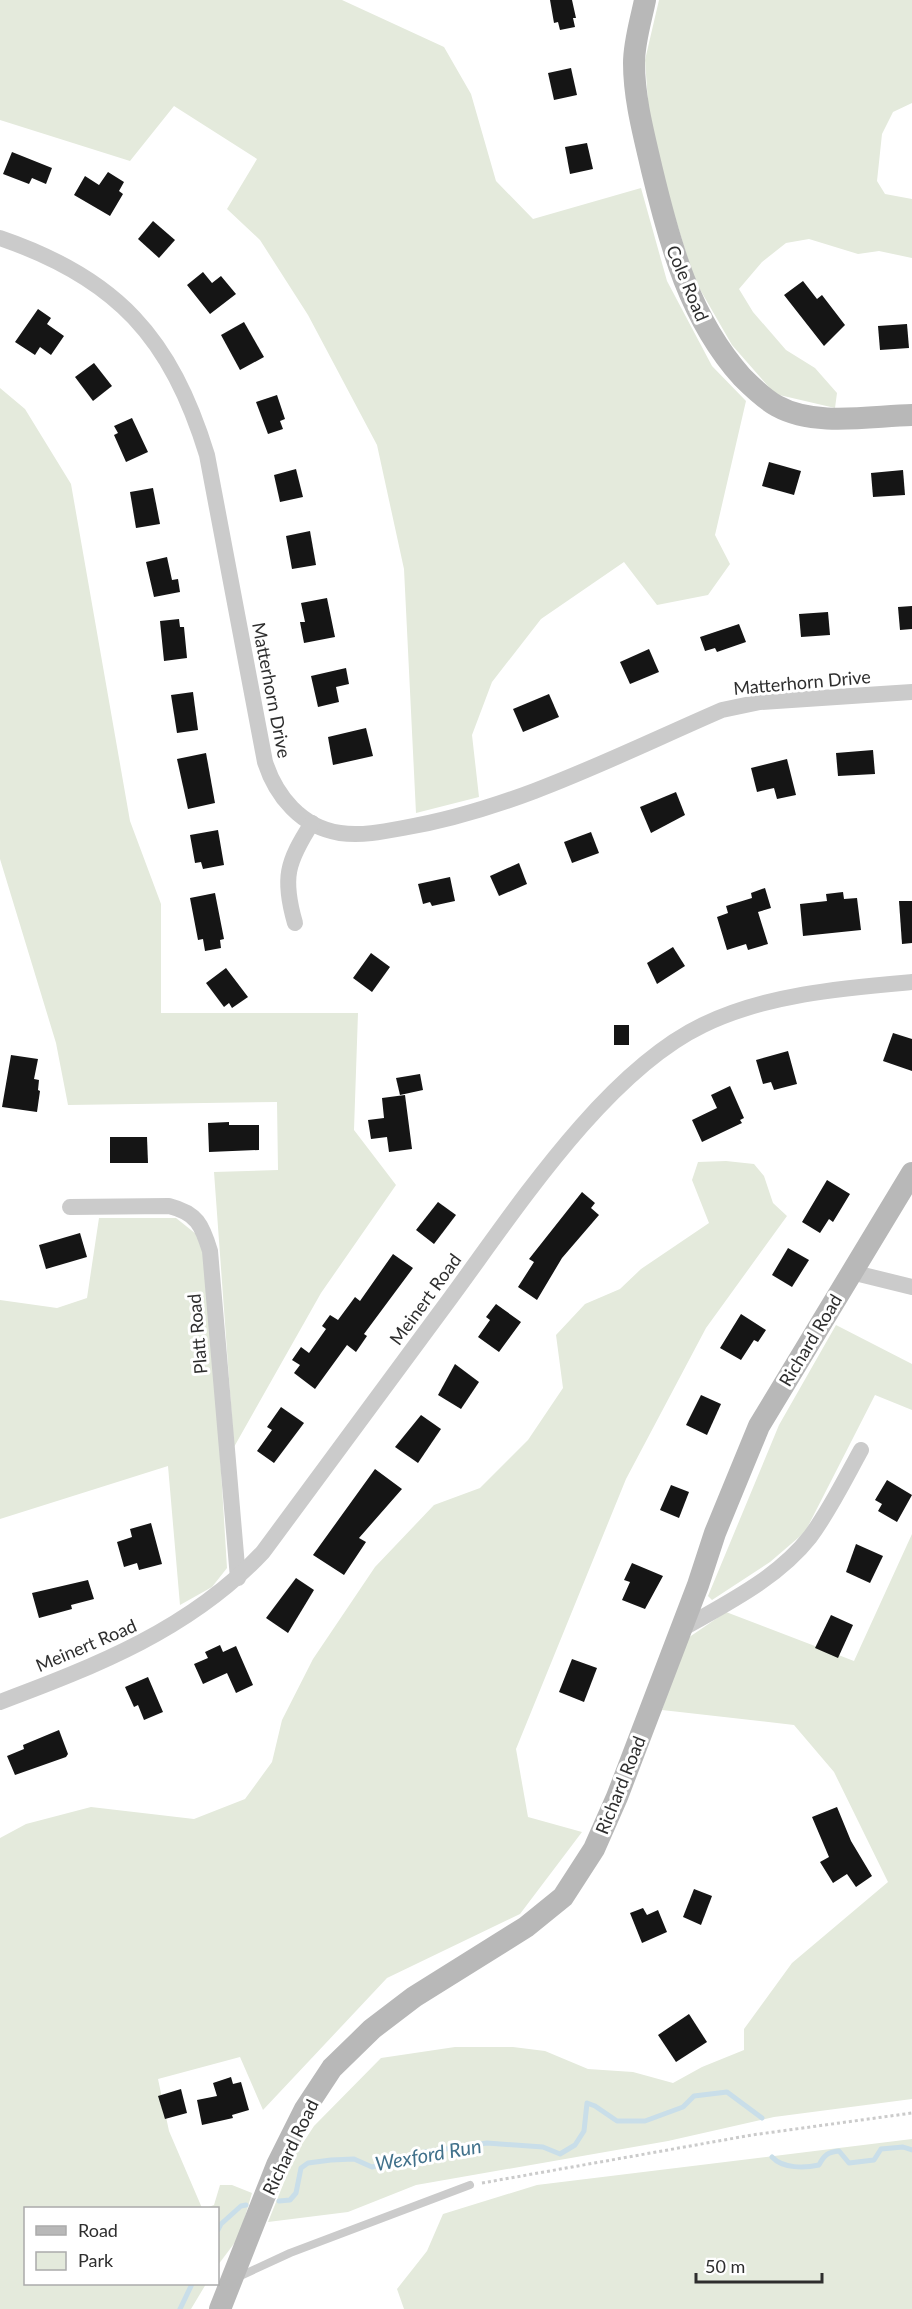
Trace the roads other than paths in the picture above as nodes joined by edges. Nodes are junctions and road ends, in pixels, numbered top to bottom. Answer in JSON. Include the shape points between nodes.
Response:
{"nodes":[{"id":1,"x":645,"y":0,"type":"edge"},
{"id":2,"x":0,"y":238,"type":"edge"},
{"id":3,"x":912,"y":415,"type":"edge"},
{"id":4,"x":912,"y":692,"type":"edge"},
{"id":5,"x":312,"y":823,"type":"junction"},
{"id":6,"x":295,"y":923,"type":"dead end"},
{"id":7,"x":912,"y":982,"type":"edge"},
{"id":8,"x":912,"y":1173,"type":"edge"},
{"id":9,"x":70,"y":1207,"type":"dead end"},
{"id":10,"x":851,"y":1272,"type":"junction"},
{"id":11,"x":912,"y":1287,"type":"edge"},
{"id":12,"x":861,"y":1450,"type":"dead end"},
{"id":13,"x":238,"y":1578,"type":"junction"},
{"id":14,"x":680,"y":1630,"type":"junction"},
{"id":15,"x":0,"y":1702,"type":"edge"},
{"id":16,"x":470,"y":2185,"type":"road end"},
{"id":17,"x":232,"y":2280,"type":"junction"},
{"id":18,"x":220,"y":2309,"type":"edge"}],
"edges":[{"from":1,"to":3,"type":"street","name":"Cole Road","via":[[634,61],[642,126],[681,275],[718,345],[750,385],[777,406],[792,412],[844,417]]},
{"from":2,"to":5,"type":"street","name":"Matterhorn Drive","via":[[43,253],[115,298],[150,337],[177,380],[207,455],[265,762],[281,796]]},
{"from":4,"to":5,"type":"street","name":"Matterhorn Drive","via":[[760,702],[722,710],[492,808],[449,820],[362,834],[338,833]]},
{"from":5,"to":6,"type":"street","via":[[288,867],[286,882]]},
{"from":7,"to":13,"type":"street","name":"Meinert Road","via":[[819,992],[747,1010],[705,1024],[645,1063],[576,1135],[519,1206],[262,1552]]},
{"from":8,"to":10,"type":"street","name":"Richard Road"},
{"from":9,"to":13,"type":"street","name":"Platt Road","via":[[169,1206],[190,1214],[204,1232],[210,1251]]},
{"from":10,"to":11,"type":"street"},
{"from":10,"to":14,"type":"street","name":"Richard Road","via":[[759,1426]]},
{"from":12,"to":14,"type":"street","via":[[834,1501],[802,1545],[774,1572]]},
{"from":13,"to":15,"type":"street","name":"Meinert Road","via":[[205,1605],[138,1646]]},
{"from":14,"to":17,"type":"street","name":"Richard Road","via":[[617,1797],[594,1849],[563,1897],[526,1927],[414,1997],[372,2029],[332,2068],[305,2109],[277,2165]]},
{"from":16,"to":17,"type":"lane","via":[[290,2253]]},
{"from":17,"to":18,"type":"street","name":"Richard Road"}]}
